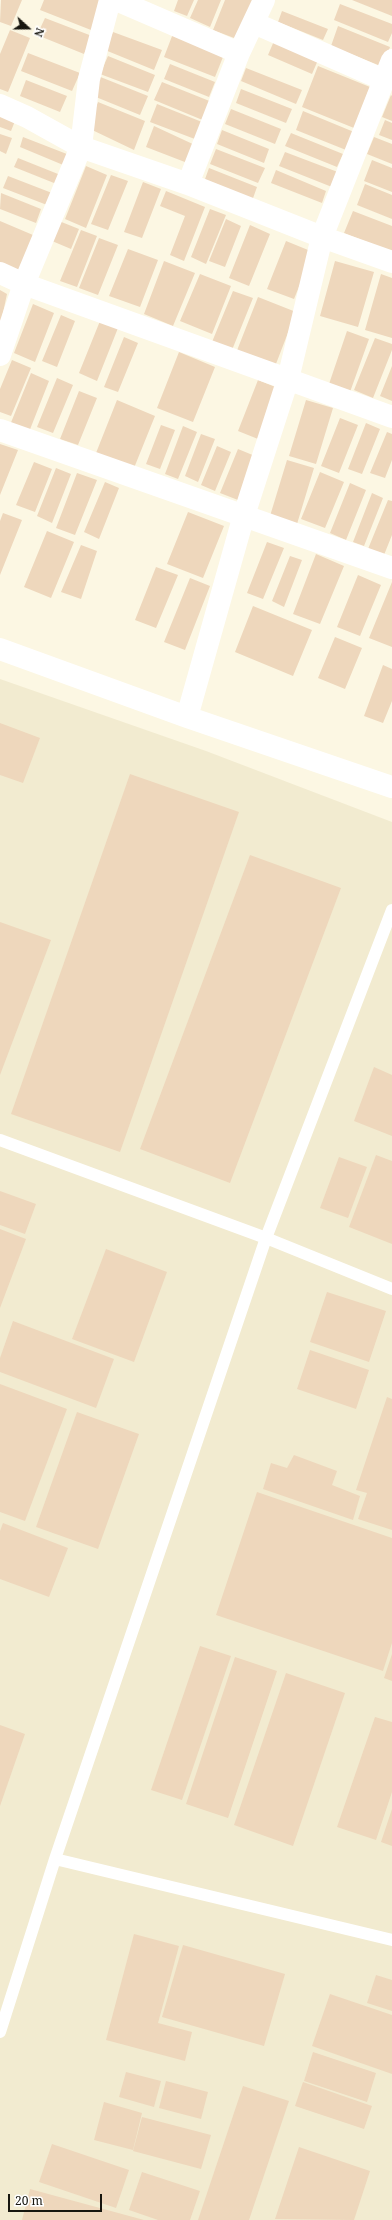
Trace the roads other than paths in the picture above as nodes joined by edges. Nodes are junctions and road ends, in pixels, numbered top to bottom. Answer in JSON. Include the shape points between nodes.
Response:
{"nodes":[{"id":1,"x":110,"y":0,"type":"edge"},
{"id":2,"x":116,"y":0,"type":"edge"},
{"id":3,"x":264,"y":0,"type":"edge"},
{"id":4,"x":254,"y":23,"type":"junction"},
{"id":5,"x":239,"y":53,"type":"junction"},
{"id":6,"x":392,"y":60,"type":"edge"},
{"id":7,"x":384,"y":80,"type":"junction"},
{"id":8,"x":0,"y":105,"type":"edge"},
{"id":9,"x":81,"y":147,"type":"junction"},
{"id":10,"x":188,"y":184,"type":"junction"},
{"id":11,"x":322,"y":237,"type":"junction"},
{"id":12,"x":392,"y":262,"type":"edge"},
{"id":13,"x":0,"y":273,"type":"edge"},
{"id":14,"x":24,"y":284,"type":"junction"},
{"id":15,"x":0,"y":355,"type":"edge"},
{"id":16,"x":288,"y":379,"type":"junction"},
{"id":17,"x":392,"y":417,"type":"edge"},
{"id":18,"x":0,"y":430,"type":"edge"},
{"id":19,"x":244,"y":516,"type":"junction"},
{"id":20,"x":392,"y":568,"type":"edge"},
{"id":21,"x":0,"y":649,"type":"edge"},
{"id":22,"x":186,"y":716,"type":"junction"},
{"id":23,"x":392,"y":787,"type":"edge"},
{"id":24,"x":392,"y":910,"type":"edge"},
{"id":25,"x":0,"y":1140,"type":"edge"},
{"id":26,"x":266,"y":1238,"type":"junction"},
{"id":27,"x":392,"y":1289,"type":"edge"},
{"id":28,"x":55,"y":1859,"type":"junction"},
{"id":29,"x":392,"y":1940,"type":"edge"},
{"id":30,"x":0,"y":2032,"type":"edge"}],
"edges":[{"from":1,"to":9,"type":"street","via":[[89,79]]},
{"from":2,"to":5,"type":"street"},
{"from":3,"to":4,"type":"street"},
{"from":4,"to":5,"type":"street"},
{"from":4,"to":7,"type":"street"},
{"from":5,"to":10,"type":"street"},
{"from":6,"to":7,"type":"street"},
{"from":7,"to":11,"type":"street"},
{"from":8,"to":9,"type":"street","via":[[27,116]]},
{"from":9,"to":10,"type":"street"},
{"from":9,"to":14,"type":"street"},
{"from":10,"to":11,"type":"street"},
{"from":11,"to":12,"type":"street"},
{"from":11,"to":16,"type":"street"},
{"from":13,"to":14,"type":"street"},
{"from":14,"to":15,"type":"street"},
{"from":14,"to":16,"type":"street"},
{"from":16,"to":17,"type":"street"},
{"from":16,"to":19,"type":"street"},
{"from":18,"to":19,"type":"street"},
{"from":19,"to":20,"type":"street"},
{"from":19,"to":22,"type":"street"},
{"from":21,"to":22,"type":"street"},
{"from":22,"to":23,"type":"street"},
{"from":24,"to":26,"type":"lane"},
{"from":25,"to":26,"type":"lane"},
{"from":26,"to":27,"type":"lane"},
{"from":26,"to":28,"type":"lane"},
{"from":28,"to":29,"type":"lane"},
{"from":28,"to":30,"type":"lane"}]}
